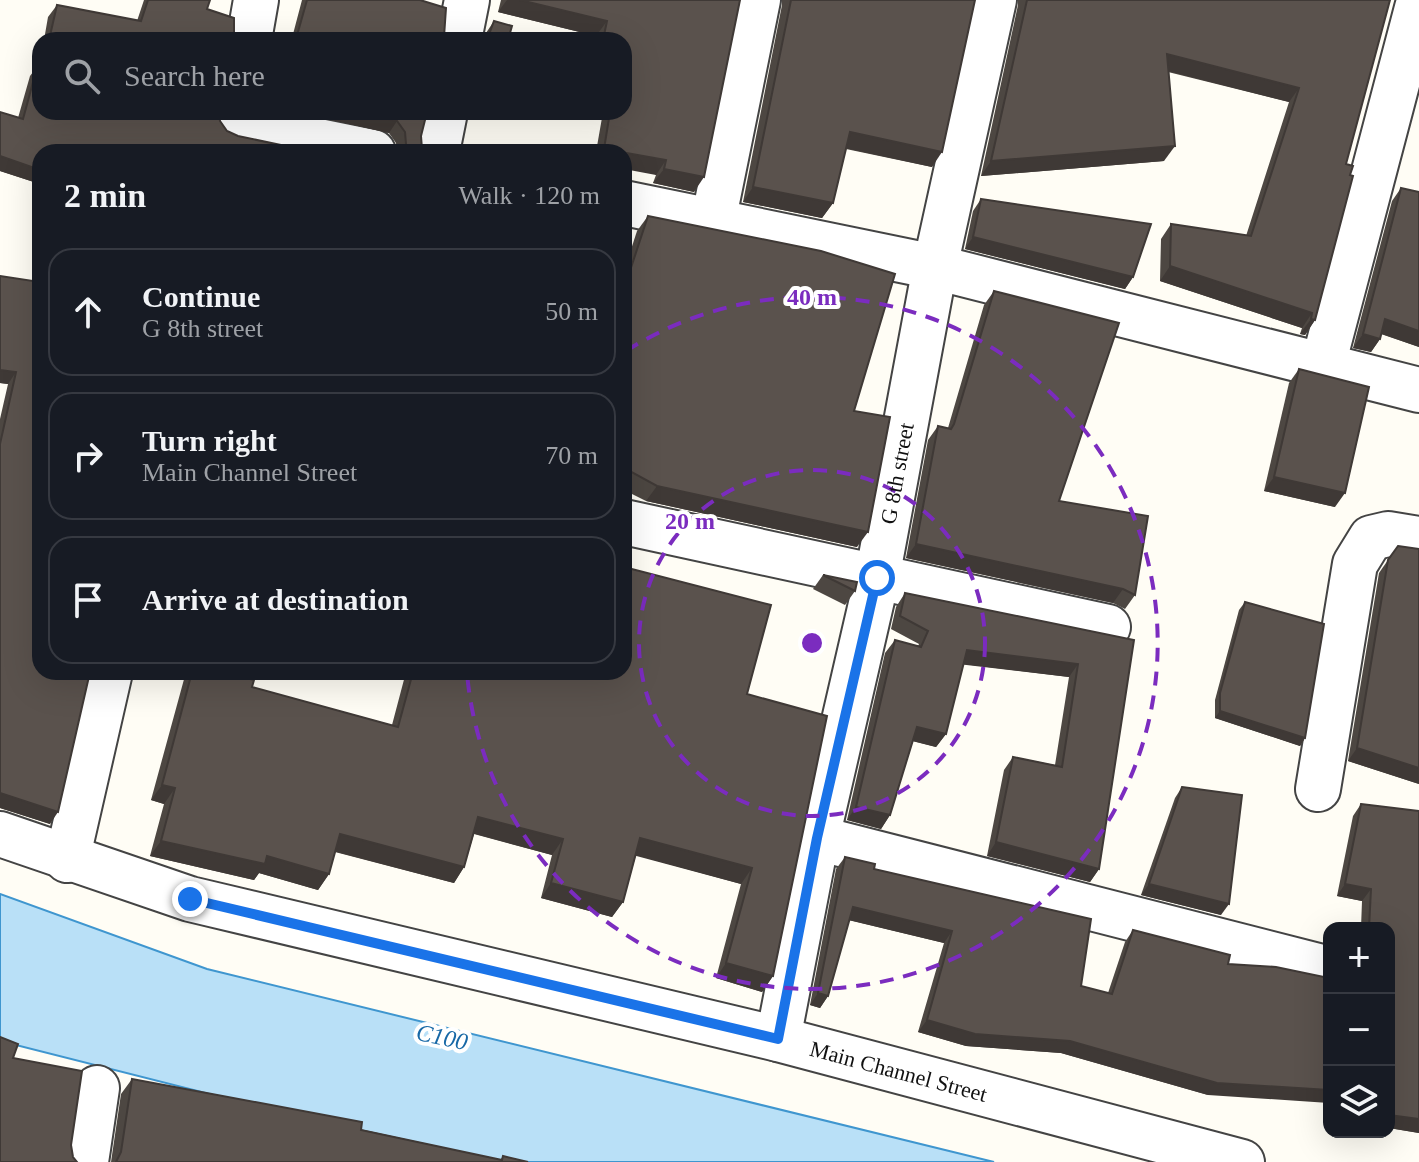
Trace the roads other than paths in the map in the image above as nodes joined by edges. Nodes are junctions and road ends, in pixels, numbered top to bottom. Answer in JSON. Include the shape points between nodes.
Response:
{"nodes":[{"id":1,"x":256,"y":0,"type":"edge"},
{"id":2,"x":467,"y":0,"type":"edge"},
{"id":3,"x":758,"y":0,"type":"edge"},
{"id":4,"x":994,"y":0,"type":"edge"},
{"id":5,"x":1407,"y":5,"type":"edge"},
{"id":6,"x":250,"y":32,"type":"edge"},
{"id":7,"x":461,"y":32,"type":"edge"},
{"id":8,"x":443,"y":120,"type":"edge"},
{"id":9,"x":234,"y":129,"type":"edge"},
{"id":10,"x":325,"y":144,"type":"edge"},
{"id":11,"x":439,"y":144,"type":"edge"},
{"id":12,"x":632,"y":205,"type":"edge"},
{"id":13,"x":713,"y":222,"type":"junction"},
{"id":14,"x":935,"y":267,"type":"junction"},
{"id":15,"x":1323,"y":365,"type":"junction"},
{"id":16,"x":1419,"y":390,"type":"edge"},
{"id":17,"x":632,"y":524,"type":"edge"},
{"id":18,"x":1419,"y":539,"type":"edge"},
{"id":19,"x":877,"y":578,"type":"junction"},
{"id":20,"x":1108,"y":627,"type":"dead end"},
{"id":21,"x":108,"y":680,"type":"edge"},
{"id":22,"x":1318,"y":789,"type":"dead end"},
{"id":23,"x":0,"y":834,"type":"edge"},
{"id":24,"x":817,"y":838,"type":"junction"},
{"id":25,"x":67,"y":860,"type":"junction"},
{"id":26,"x":1323,"y":967,"type":"edge"},
{"id":27,"x":778,"y":1039,"type":"junction"},
{"id":28,"x":97,"y":1088,"type":"dead end"},
{"id":29,"x":86,"y":1162,"type":"edge"},
{"id":30,"x":1242,"y":1162,"type":"edge"}],
"edges":[{"from":1,"to":6,"type":"street"},
{"from":2,"to":7,"type":"street"},
{"from":3,"to":13,"type":"street"},
{"from":4,"to":14,"type":"street","name":"G 8th street"},
{"from":5,"to":15,"type":"street"},
{"from":8,"to":11,"type":"street"},
{"from":9,"to":10,"type":"street"},
{"from":12,"to":13,"type":"street"},
{"from":13,"to":14,"type":"street"},
{"from":14,"to":15,"type":"street"},
{"from":14,"to":19,"type":"street","name":"G 8th street"},
{"from":15,"to":16,"type":"street"},
{"from":17,"to":19,"type":"street"},
{"from":18,"to":22,"type":"street","via":[[1388,534],[1371,538],[1355,564]]},
{"from":19,"to":20,"type":"street"},
{"from":19,"to":24,"type":"street","name":"G 8th street"},
{"from":21,"to":25,"type":"street"},
{"from":23,"to":25,"type":"street","name":"Main Channel Street"},
{"from":24,"to":26,"type":"street"},
{"from":24,"to":27,"type":"street","name":"G 8th street"},
{"from":25,"to":27,"type":"street","name":"Main Channel Street","via":[[190,899]]},
{"from":27,"to":30,"type":"street","name":"Main Channel Street"},
{"from":28,"to":29,"type":"street"}]}
